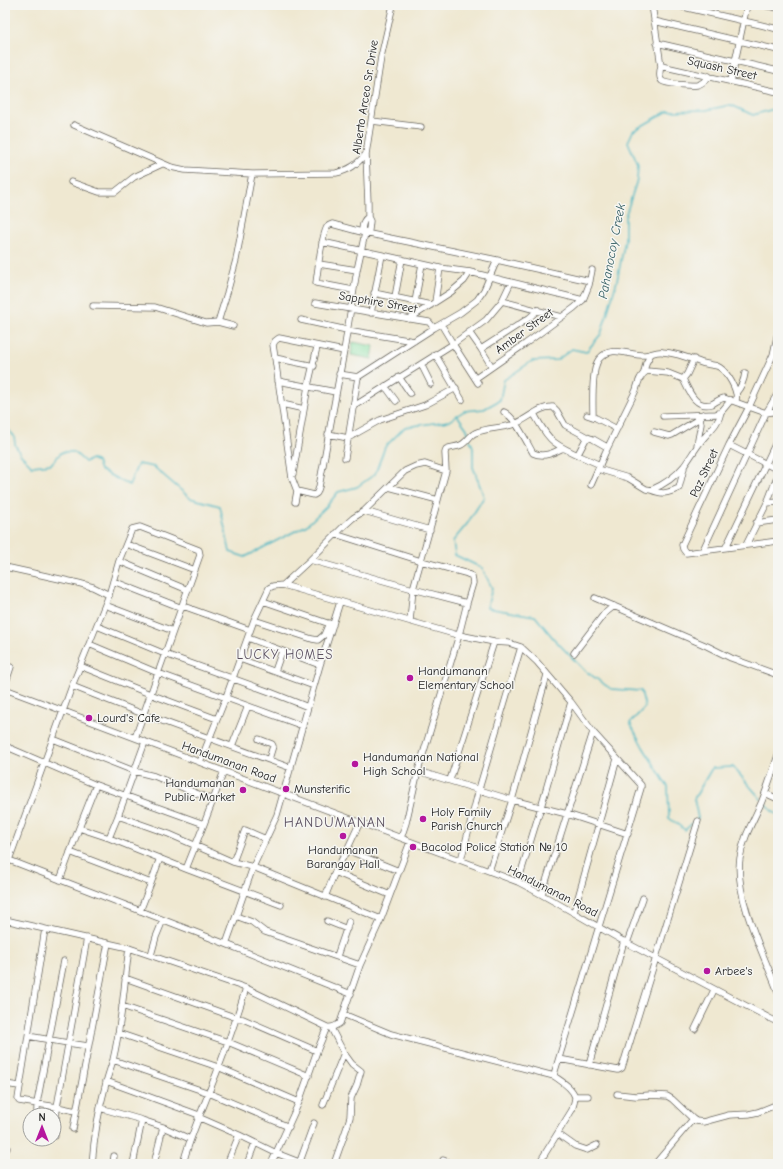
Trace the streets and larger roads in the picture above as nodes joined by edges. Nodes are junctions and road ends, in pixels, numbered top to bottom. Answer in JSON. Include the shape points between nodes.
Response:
{"nodes":[{"id":1,"x":393,"y":5,"type":"edge"},
{"id":2,"x":652,"y":5,"type":"edge"},
{"id":3,"x":675,"y":5,"type":"edge"},
{"id":4,"x":747,"y":5,"type":"edge"},
{"id":5,"x":763,"y":5,"type":"edge"},
{"id":6,"x":778,"y":8,"type":"edge"},
{"id":7,"x":654,"y":21,"type":"junction"},
{"id":8,"x":743,"y":21,"type":"junction"},
{"id":9,"x":778,"y":29,"type":"edge"},
{"id":10,"x":739,"y":41,"type":"junction"},
{"id":11,"x":657,"y":43,"type":"junction"},
{"id":12,"x":778,"y":50,"type":"edge"},
{"id":13,"x":735,"y":62,"type":"junction"},
{"id":14,"x":661,"y":66,"type":"junction"},
{"id":15,"x":778,"y":71,"type":"edge"},
{"id":16,"x":710,"y":76,"type":"junction"},
{"id":17,"x":731,"y":81,"type":"junction"},
{"id":18,"x":778,"y":92,"type":"edge"},
{"id":19,"x":372,"y":120,"type":"junction"},
{"id":20,"x":74,"y":125,"type":"dead end"},
{"id":21,"x":421,"y":127,"type":"dead end"},
{"id":22,"x":366,"y":154,"type":"junction"},
{"id":23,"x":162,"y":164,"type":"junction"},
{"id":24,"x":252,"y":174,"type":"junction"},
{"id":25,"x":71,"y":182,"type":"dead end"},
{"id":26,"x":365,"y":233,"type":"junction"},
{"id":27,"x":322,"y":242,"type":"junction"},
{"id":28,"x":362,"y":250,"type":"junction"},
{"id":29,"x":382,"y":255,"type":"junction"},
{"id":30,"x":402,"y":259,"type":"junction"},
{"id":31,"x":497,"y":260,"type":"junction"},
{"id":32,"x":319,"y":264,"type":"junction"},
{"id":33,"x":422,"y":264,"type":"junction"},
{"id":34,"x":440,"y":268,"type":"junction"},
{"id":35,"x":357,"y":270,"type":"junction"},
{"id":36,"x":592,"y":270,"type":"dead end"},
{"id":37,"x":470,"y":272,"type":"junction"},
{"id":38,"x":489,"y":277,"type":"junction"},
{"id":39,"x":590,"y":281,"type":"junction"},
{"id":40,"x":511,"y":282,"type":"junction"},
{"id":41,"x":353,"y":290,"type":"junction"},
{"id":42,"x":374,"y":293,"type":"junction"},
{"id":43,"x":395,"y":297,"type":"junction"},
{"id":44,"x":583,"y":300,"type":"junction"},
{"id":45,"x":502,"y":301,"type":"junction"},
{"id":46,"x":415,"y":302,"type":"junction"},
{"id":47,"x":315,"y":303,"type":"dead end"},
{"id":48,"x":433,"y":303,"type":"junction"},
{"id":49,"x":93,"y":306,"type":"dead end"},
{"id":50,"x":350,"y":309,"type":"junction"},
{"id":51,"x":538,"y":310,"type":"junction"},
{"id":52,"x":371,"y":313,"type":"junction"},
{"id":53,"x":562,"y":317,"type":"junction"},
{"id":54,"x":410,"y":319,"type":"junction"},
{"id":55,"x":300,"y":320,"type":"dead end"},
{"id":56,"x":218,"y":322,"type":"junction"},
{"id":57,"x":442,"y":324,"type":"junction"},
{"id":58,"x":233,"y":326,"type":"dead end"},
{"id":59,"x":434,"y":328,"type":"junction"},
{"id":60,"x":347,"y":330,"type":"junction"},
{"id":61,"x":468,"y":332,"type":"junction"},
{"id":62,"x":778,"y":332,"type":"edge"},
{"id":63,"x":414,"y":341,"type":"junction"},
{"id":64,"x":453,"y":344,"type":"junction"},
{"id":65,"x":317,"y":347,"type":"junction"},
{"id":66,"x":481,"y":349,"type":"junction"},
{"id":67,"x":344,"y":351,"type":"junction"},
{"id":68,"x":435,"y":354,"type":"junction"},
{"id":69,"x":651,"y":354,"type":"junction"},
{"id":70,"x":275,"y":358,"type":"junction"},
{"id":71,"x":694,"y":359,"type":"junction"},
{"id":72,"x":421,"y":364,"type":"junction"},
{"id":73,"x":314,"y":366,"type":"junction"},
{"id":74,"x":492,"y":367,"type":"junction"},
{"id":75,"x":644,"y":372,"type":"junction"},
{"id":76,"x":745,"y":372,"type":"dead end"},
{"id":77,"x":339,"y":374,"type":"junction"},
{"id":78,"x":358,"y":377,"type":"junction"},
{"id":79,"x":399,"y":377,"type":"junction"},
{"id":80,"x":683,"y":379,"type":"junction"},
{"id":81,"x":278,"y":381,"type":"junction"},
{"id":82,"x":431,"y":384,"type":"dead end"},
{"id":83,"x":308,"y":386,"type":"junction"},
{"id":84,"x":385,"y":386,"type":"junction"},
{"id":85,"x":456,"y":388,"type":"junction"},
{"id":86,"x":336,"y":392,"type":"junction"},
{"id":87,"x":410,"y":393,"type":"dead end"},
{"id":88,"x":736,"y":393,"type":"junction"},
{"id":89,"x":778,"y":393,"type":"edge"},
{"id":90,"x":462,"y":400,"type":"dead end"},
{"id":91,"x":396,"y":401,"type":"dead end"},
{"id":92,"x":734,"y":401,"type":"junction"},
{"id":93,"x":282,"y":404,"type":"junction"},
{"id":94,"x":354,"y":406,"type":"junction"},
{"id":95,"x":749,"y":407,"type":"junction"},
{"id":96,"x":304,"y":409,"type":"junction"},
{"id":97,"x":778,"y":411,"type":"edge"},
{"id":98,"x":504,"y":412,"type":"dead end"},
{"id":99,"x":721,"y":412,"type":"junction"},
{"id":100,"x":766,"y":413,"type":"junction"},
{"id":101,"x":534,"y":414,"type":"junction"},
{"id":102,"x":663,"y":416,"type":"dead end"},
{"id":103,"x":702,"y":416,"type":"junction"},
{"id":104,"x":516,"y":424,"type":"junction"},
{"id":105,"x":617,"y":429,"type":"junction"},
{"id":106,"x":654,"y":432,"type":"dead end"},
{"id":107,"x":328,"y":434,"type":"junction"},
{"id":108,"x":587,"y":437,"type":"junction"},
{"id":109,"x":348,"y":438,"type":"junction"},
{"id":110,"x":778,"y":438,"type":"edge"},
{"id":111,"x":729,"y":445,"type":"junction"},
{"id":112,"x":697,"y":447,"type":"junction"},
{"id":113,"x":563,"y":448,"type":"junction"},
{"id":114,"x":607,"y":448,"type":"junction"},
{"id":115,"x":578,"y":454,"type":"junction"},
{"id":116,"x":747,"y":454,"type":"junction"},
{"id":117,"x":345,"y":458,"type":"dead end"},
{"id":118,"x":765,"y":464,"type":"junction"},
{"id":119,"x":684,"y":466,"type":"junction"},
{"id":120,"x":599,"y":467,"type":"junction"},
{"id":121,"x":778,"y":470,"type":"edge"},
{"id":122,"x":446,"y":472,"type":"junction"},
{"id":123,"x":778,"y":475,"type":"edge"},
{"id":124,"x":292,"y":478,"type":"junction"},
{"id":125,"x":591,"y":485,"type":"dead end"},
{"id":126,"x":389,"y":487,"type":"junction"},
{"id":127,"x":651,"y":490,"type":"junction"},
{"id":128,"x":297,"y":491,"type":"junction"},
{"id":129,"x":438,"y":500,"type":"junction"},
{"id":130,"x":295,"y":502,"type":"dead end"},
{"id":131,"x":767,"y":502,"type":"junction"},
{"id":132,"x":778,"y":502,"type":"edge"},
{"id":133,"x":364,"y":511,"type":"junction"},
{"id":134,"x":778,"y":520,"type":"edge"},
{"id":135,"x":756,"y":523,"type":"junction"},
{"id":136,"x":430,"y":530,"type":"junction"},
{"id":137,"x":335,"y":534,"type":"junction"},
{"id":138,"x":778,"y":541,"type":"edge"},
{"id":139,"x":126,"y":544,"type":"junction"},
{"id":140,"x":746,"y":545,"type":"junction"},
{"id":141,"x":726,"y":548,"type":"junction"},
{"id":142,"x":702,"y":550,"type":"junction"},
{"id":143,"x":310,"y":560,"type":"junction"},
{"id":144,"x":119,"y":561,"type":"junction"},
{"id":145,"x":421,"y":561,"type":"junction"},
{"id":146,"x":5,"y":567,"type":"edge"},
{"id":147,"x":195,"y":570,"type":"junction"},
{"id":148,"x":113,"y":581,"type":"junction"},
{"id":149,"x":283,"y":585,"type":"junction"},
{"id":150,"x":413,"y":589,"type":"junction"},
{"id":151,"x":188,"y":590,"type":"junction"},
{"id":152,"x":109,"y":595,"type":"junction"},
{"id":153,"x":595,"y":598,"type":"dead end"},
{"id":154,"x":263,"y":601,"type":"junction"},
{"id":155,"x":340,"y":602,"type":"junction"},
{"id":156,"x":467,"y":602,"type":"junction"},
{"id":157,"x":105,"y":605,"type":"junction"},
{"id":158,"x":614,"y":606,"type":"junction"},
{"id":159,"x":182,"y":607,"type":"junction"},
{"id":160,"x":254,"y":620,"type":"junction"},
{"id":161,"x":410,"y":621,"type":"junction"},
{"id":162,"x":331,"y":624,"type":"junction"},
{"id":163,"x":97,"y":626,"type":"junction"},
{"id":164,"x":250,"y":630,"type":"junction"},
{"id":165,"x":173,"y":631,"type":"junction"},
{"id":166,"x":459,"y":635,"type":"junction"},
{"id":167,"x":248,"y":638,"type":"junction"},
{"id":168,"x":494,"y":642,"type":"junction"},
{"id":169,"x":89,"y":644,"type":"junction"},
{"id":170,"x":521,"y":648,"type":"junction"},
{"id":171,"x":282,"y":651,"type":"junction"},
{"id":172,"x":574,"y":653,"type":"dead end"},
{"id":173,"x":165,"y":654,"type":"junction"},
{"id":174,"x":240,"y":659,"type":"junction"},
{"id":175,"x":320,"y":665,"type":"junction"},
{"id":176,"x":80,"y":666,"type":"junction"},
{"id":177,"x":11,"y":667,"type":"dead end"},
{"id":178,"x":275,"y":671,"type":"junction"},
{"id":179,"x":158,"y":673,"type":"junction"},
{"id":180,"x":547,"y":675,"type":"junction"},
{"id":181,"x":778,"y":675,"type":"edge"},
{"id":182,"x":233,"y":678,"type":"junction"},
{"id":183,"x":5,"y":685,"type":"edge"},
{"id":184,"x":72,"y":686,"type":"junction"},
{"id":185,"x":314,"y":686,"type":"junction"},
{"id":186,"x":5,"y":689,"type":"edge"},
{"id":187,"x":150,"y":694,"type":"junction"},
{"id":188,"x":226,"y":697,"type":"junction"},
{"id":189,"x":571,"y":702,"type":"junction"},
{"id":190,"x":248,"y":706,"type":"junction"},
{"id":191,"x":308,"y":707,"type":"junction"},
{"id":192,"x":63,"y":710,"type":"junction"},
{"id":193,"x":143,"y":714,"type":"junction"},
{"id":194,"x":217,"y":719,"type":"junction"},
{"id":195,"x":303,"y":726,"type":"junction"},
{"id":196,"x":593,"y":732,"type":"junction"},
{"id":197,"x":210,"y":737,"type":"junction"},
{"id":198,"x":135,"y":738,"type":"junction"},
{"id":199,"x":53,"y":739,"type":"junction"},
{"id":200,"x":260,"y":739,"type":"dead end"},
{"id":201,"x":144,"y":742,"type":"junction"},
{"id":202,"x":5,"y":746,"type":"edge"},
{"id":203,"x":232,"y":746,"type":"junction"},
{"id":204,"x":778,"y":755,"type":"edge"},
{"id":205,"x":269,"y":759,"type":"junction"},
{"id":206,"x":617,"y":759,"type":"junction"},
{"id":207,"x":200,"y":762,"type":"junction"},
{"id":208,"x":44,"y":763,"type":"junction"},
{"id":209,"x":291,"y":768,"type":"junction"},
{"id":210,"x":134,"y":771,"type":"junction"},
{"id":211,"x":224,"y":771,"type":"junction"},
{"id":212,"x":418,"y":771,"type":"junction"},
{"id":213,"x":450,"y":780,"type":"junction"},
{"id":214,"x":96,"y":785,"type":"junction"},
{"id":215,"x":479,"y":789,"type":"junction"},
{"id":216,"x":764,"y":793,"type":"junction"},
{"id":217,"x":284,"y":794,"type":"junction"},
{"id":218,"x":125,"y":795,"type":"junction"},
{"id":219,"x":778,"y":798,"type":"edge"},
{"id":220,"x":213,"y":800,"type":"junction"},
{"id":221,"x":512,"y":800,"type":"junction"},
{"id":222,"x":541,"y":807,"type":"junction"},
{"id":223,"x":568,"y":814,"type":"junction"},
{"id":224,"x":118,"y":816,"type":"junction"},
{"id":225,"x":698,"y":821,"type":"dead end"},
{"id":226,"x":360,"y":822,"type":"junction"},
{"id":227,"x":204,"y":824,"type":"junction"},
{"id":228,"x":599,"y":825,"type":"junction"},
{"id":229,"x":79,"y":828,"type":"junction"},
{"id":230,"x":628,"y":834,"type":"junction"},
{"id":231,"x":108,"y":838,"type":"junction"},
{"id":232,"x":266,"y":838,"type":"junction"},
{"id":233,"x":401,"y":838,"type":"junction"},
{"id":234,"x":410,"y":842,"type":"junction"},
{"id":235,"x":195,"y":846,"type":"junction"},
{"id":236,"x":347,"y":850,"type":"junction"},
{"id":237,"x":70,"y":852,"type":"junction"},
{"id":238,"x":160,"y":858,"type":"junction"},
{"id":239,"x":8,"y":860,"type":"junction"},
{"id":240,"x":461,"y":860,"type":"junction"},
{"id":241,"x":233,"y":862,"type":"junction"},
{"id":242,"x":5,"y":867,"type":"edge"},
{"id":243,"x":253,"y":867,"type":"junction"},
{"id":244,"x":186,"y":869,"type":"junction"},
{"id":245,"x":489,"y":871,"type":"junction"},
{"id":246,"x":335,"y":872,"type":"junction"},
{"id":247,"x":399,"y":872,"type":"junction"},
{"id":248,"x":60,"y":880,"type":"junction"},
{"id":249,"x":518,"y":882,"type":"junction"},
{"id":250,"x":150,"y":883,"type":"junction"},
{"id":251,"x":245,"y":891,"type":"junction"},
{"id":252,"x":542,"y":894,"type":"junction"},
{"id":253,"x":390,"y":895,"type":"junction"},
{"id":254,"x":325,"y":897,"type":"junction"},
{"id":255,"x":643,"y":898,"type":"dead end"},
{"id":256,"x":281,"y":905,"type":"dead end"},
{"id":257,"x":140,"y":911,"type":"junction"},
{"id":258,"x":574,"y":912,"type":"junction"},
{"id":259,"x":236,"y":916,"type":"junction"},
{"id":260,"x":381,"y":919,"type":"junction"},
{"id":261,"x":5,"y":920,"type":"edge"},
{"id":262,"x":163,"y":920,"type":"junction"},
{"id":263,"x":327,"y":921,"type":"dead end"},
{"id":264,"x":349,"y":921,"type":"dead end"},
{"id":265,"x":599,"y":927,"type":"junction"},
{"id":266,"x":347,"y":928,"type":"junction"},
{"id":267,"x":45,"y":929,"type":"junction"},
{"id":268,"x":88,"y":938,"type":"junction"},
{"id":269,"x":626,"y":942,"type":"junction"},
{"id":270,"x":108,"y":943,"type":"junction"},
{"id":271,"x":226,"y":944,"type":"junction"},
{"id":272,"x":129,"y":948,"type":"junction"},
{"id":273,"x":151,"y":955,"type":"junction"},
{"id":274,"x":337,"y":956,"type":"junction"},
{"id":275,"x":655,"y":958,"type":"junction"},
{"id":276,"x":64,"y":961,"type":"dead end"},
{"id":277,"x":360,"y":965,"type":"junction"},
{"id":278,"x":125,"y":978,"type":"junction"},
{"id":279,"x":246,"y":988,"type":"junction"},
{"id":280,"x":714,"y":990,"type":"junction"},
{"id":281,"x":778,"y":990,"type":"edge"},
{"id":282,"x":351,"y":994,"type":"junction"},
{"id":283,"x":122,"y":1006,"type":"junction"},
{"id":284,"x":343,"y":1014,"type":"junction"},
{"id":285,"x":237,"y":1018,"type":"junction"},
{"id":286,"x":778,"y":1021,"type":"edge"},
{"id":287,"x":329,"y":1027,"type":"junction"},
{"id":288,"x":695,"y":1029,"type":"dead end"},
{"id":289,"x":118,"y":1033,"type":"junction"},
{"id":290,"x":28,"y":1036,"type":"junction"},
{"id":291,"x":49,"y":1040,"type":"junction"},
{"id":292,"x":228,"y":1042,"type":"junction"},
{"id":293,"x":68,"y":1043,"type":"junction"},
{"id":294,"x":88,"y":1046,"type":"junction"},
{"id":295,"x":317,"y":1050,"type":"junction"},
{"id":296,"x":344,"y":1053,"type":"junction"},
{"id":297,"x":559,"y":1058,"type":"junction"},
{"id":298,"x":113,"y":1060,"type":"junction"},
{"id":299,"x":589,"y":1065,"type":"junction"},
{"id":300,"x":218,"y":1067,"type":"junction"},
{"id":301,"x":308,"y":1076,"type":"junction"},
{"id":302,"x":554,"y":1076,"type":"junction"},
{"id":303,"x":106,"y":1081,"type":"junction"},
{"id":304,"x":5,"y":1084,"type":"edge"},
{"id":305,"x":19,"y":1086,"type":"junction"},
{"id":306,"x":209,"y":1093,"type":"junction"},
{"id":307,"x":617,"y":1094,"type":"dead end"},
{"id":308,"x":575,"y":1096,"type":"junction"},
{"id":309,"x":588,"y":1096,"type":"dead end"},
{"id":310,"x":299,"y":1102,"type":"junction"},
{"id":311,"x":37,"y":1103,"type":"junction"},
{"id":312,"x":778,"y":1104,"type":"edge"},
{"id":313,"x":323,"y":1105,"type":"dead end"},
{"id":314,"x":57,"y":1106,"type":"junction"},
{"id":315,"x":37,"y":1107,"type":"edge"},
{"id":316,"x":100,"y":1108,"type":"junction"},
{"id":317,"x":76,"y":1111,"type":"junction"},
{"id":318,"x":199,"y":1116,"type":"junction"},
{"id":319,"x":693,"y":1119,"type":"junction"},
{"id":320,"x":142,"y":1120,"type":"junction"},
{"id":321,"x":314,"y":1123,"type":"dead end"},
{"id":322,"x":163,"y":1127,"type":"junction"},
{"id":323,"x":289,"y":1127,"type":"junction"},
{"id":324,"x":73,"y":1129,"type":"dead end"},
{"id":325,"x":558,"y":1134,"type":"junction"},
{"id":326,"x":239,"y":1135,"type":"junction"},
{"id":327,"x":190,"y":1139,"type":"junction"},
{"id":328,"x":256,"y":1143,"type":"junction"},
{"id":329,"x":597,"y":1145,"type":"dead end"},
{"id":330,"x":276,"y":1154,"type":"junction"},
{"id":331,"x":114,"y":1156,"type":"dead end"},
{"id":332,"x":443,"y":1160,"type":"dead end"},
{"id":333,"x":301,"y":1163,"type":"edge"},
{"id":334,"x":92,"y":1164,"type":"edge"},
{"id":335,"x":113,"y":1164,"type":"edge"},
{"id":336,"x":133,"y":1164,"type":"edge"},
{"id":337,"x":154,"y":1164,"type":"edge"},
{"id":338,"x":183,"y":1164,"type":"edge"},
{"id":339,"x":227,"y":1164,"type":"edge"},
{"id":340,"x":247,"y":1164,"type":"edge"},
{"id":341,"x":271,"y":1164,"type":"edge"},
{"id":342,"x":334,"y":1164,"type":"edge"},
{"id":343,"x":453,"y":1164,"type":"edge"},
{"id":344,"x":538,"y":1164,"type":"edge"},
{"id":345,"x":655,"y":1164,"type":"edge"}],
"edges":[{"from":1,"to":19,"type":"street","name":"Alberto Arceo Sr. Drive"},
{"from":2,"to":7,"type":"street"},
{"from":3,"to":8,"type":"street"},
{"from":4,"to":8,"type":"street"},
{"from":5,"to":6,"type":"street"},
{"from":7,"to":10,"type":"street"},
{"from":7,"to":11,"type":"street"},
{"from":8,"to":9,"type":"street"},
{"from":8,"to":10,"type":"street"},
{"from":10,"to":12,"type":"street"},
{"from":10,"to":13,"type":"street"},
{"from":11,"to":13,"type":"street"},
{"from":11,"to":14,"type":"street"},
{"from":13,"to":15,"type":"street"},
{"from":13,"to":17,"type":"street"},
{"from":14,"to":16,"type":"street","name":"Squash Street"},
{"from":14,"to":16,"type":"street","via":[[660,75],[664,82],[697,85]]},
{"from":16,"to":17,"type":"street","name":"Squash Street"},
{"from":17,"to":18,"type":"street","name":"Squash Street"},
{"from":19,"to":21,"type":"street"},
{"from":19,"to":22,"type":"street","name":"Alberto Arceo Sr. Drive"},
{"from":20,"to":23,"type":"street"},
{"from":22,"to":24,"type":"street","via":[[356,165],[344,172]]},
{"from":22,"to":26,"type":"street","name":"Alberto Arceo Sr. Drive","via":[[368,217],[364,220],[362,229]]},
{"from":23,"to":24,"type":"street","via":[[184,170]]},
{"from":23,"to":25,"type":"street","via":[[134,177],[115,192],[98,192]]},
{"from":24,"to":56,"type":"street","via":[[236,260]]},
{"from":26,"to":27,"type":"street","via":[[332,224],[327,228]]},
{"from":26,"to":28,"type":"street"},
{"from":26,"to":31,"type":"street"},
{"from":27,"to":28,"type":"street"},
{"from":27,"to":32,"type":"street"},
{"from":28,"to":29,"type":"street"},
{"from":28,"to":35,"type":"street"},
{"from":29,"to":30,"type":"street"},
{"from":29,"to":42,"type":"street"},
{"from":30,"to":33,"type":"street"},
{"from":30,"to":43,"type":"street"},
{"from":31,"to":38,"type":"street"},
{"from":31,"to":39,"type":"street"},
{"from":32,"to":35,"type":"street"},
{"from":32,"to":41,"type":"street","via":[[316,283]]},
{"from":33,"to":34,"type":"street"},
{"from":33,"to":46,"type":"street"},
{"from":34,"to":37,"type":"street"},
{"from":34,"to":48,"type":"street"},
{"from":35,"to":41,"type":"street"},
{"from":36,"to":39,"type":"street"},
{"from":37,"to":38,"type":"street"},
{"from":37,"to":48,"type":"street","via":[[452,292]]},
{"from":38,"to":40,"type":"street"},
{"from":38,"to":57,"type":"street","via":[[477,300]]},
{"from":39,"to":44,"type":"street"},
{"from":40,"to":44,"type":"street"},
{"from":40,"to":45,"type":"street"},
{"from":41,"to":50,"type":"street"},
{"from":42,"to":43,"type":"street"},
{"from":42,"to":52,"type":"street"},
{"from":43,"to":46,"type":"street"},
{"from":44,"to":53,"type":"street","name":"Amber Street"},
{"from":45,"to":51,"type":"street"},
{"from":45,"to":61,"type":"street","via":[[486,320]]},
{"from":46,"to":48,"type":"street"},
{"from":47,"to":50,"type":"street","name":"Sapphire Street"},
{"from":48,"to":54,"type":"street"},
{"from":49,"to":56,"type":"street","via":[[155,307],[206,322]]},
{"from":50,"to":52,"type":"street","name":"Sapphire Street"},
{"from":50,"to":60,"type":"street"},
{"from":51,"to":53,"type":"street"},
{"from":51,"to":66,"type":"street"},
{"from":52,"to":54,"type":"street","name":"Sapphire Street"},
{"from":53,"to":74,"type":"street","name":"Amber Street"},
{"from":54,"to":59,"type":"street","name":"Sapphire Street","via":[[429,322]]},
{"from":55,"to":60,"type":"street"},
{"from":56,"to":58,"type":"street"},
{"from":57,"to":59,"type":"street"},
{"from":57,"to":64,"type":"street"},
{"from":59,"to":63,"type":"street"},
{"from":60,"to":63,"type":"street"},
{"from":60,"to":67,"type":"street"},
{"from":61,"to":64,"type":"street"},
{"from":61,"to":66,"type":"street"},
{"from":62,"to":95,"type":"street","name":"Paz Street","via":[[773,355]]},
{"from":63,"to":78,"type":"street"},
{"from":64,"to":68,"type":"street"},
{"from":64,"to":74,"type":"street","name":"Amber Street","via":[[477,380]]},
{"from":65,"to":67,"type":"street"},
{"from":65,"to":70,"type":"street","via":[[279,338],[274,345]]},
{"from":65,"to":73,"type":"street"},
{"from":66,"to":74,"type":"street"},
{"from":67,"to":77,"type":"street"},
{"from":68,"to":72,"type":"street"},
{"from":68,"to":85,"type":"street"},
{"from":69,"to":71,"type":"street","via":[[663,352]]},
{"from":69,"to":75,"type":"street"},
{"from":69,"to":105,"type":"street","via":[[612,351],[599,359],[590,416]]},
{"from":70,"to":73,"type":"street"},
{"from":70,"to":81,"type":"street"},
{"from":71,"to":80,"type":"street"},
{"from":71,"to":88,"type":"street","via":[[726,372]]},
{"from":72,"to":79,"type":"street"},
{"from":72,"to":82,"type":"street"},
{"from":73,"to":83,"type":"street"},
{"from":75,"to":80,"type":"street","via":[[668,373]]},
{"from":75,"to":105,"type":"street"},
{"from":76,"to":88,"type":"street","via":[[741,388]]},
{"from":77,"to":78,"type":"street"},
{"from":77,"to":86,"type":"street"},
{"from":78,"to":94,"type":"street"},
{"from":79,"to":84,"type":"street"},
{"from":79,"to":87,"type":"street"},
{"from":80,"to":92,"type":"street","via":[[695,401],[699,403],[712,404],[722,398]]},
{"from":81,"to":83,"type":"street"},
{"from":81,"to":93,"type":"street"},
{"from":83,"to":86,"type":"street"},
{"from":83,"to":96,"type":"street"},
{"from":84,"to":91,"type":"street"},
{"from":84,"to":94,"type":"street"},
{"from":85,"to":90,"type":"street"},
{"from":85,"to":109,"type":"street","via":[[425,404],[380,420]]},
{"from":86,"to":107,"type":"street"},
{"from":88,"to":92,"type":"street"},
{"from":89,"to":100,"type":"street"},
{"from":92,"to":95,"type":"street"},
{"from":92,"to":99,"type":"street"},
{"from":93,"to":96,"type":"street"},
{"from":93,"to":124,"type":"street"},
{"from":94,"to":109,"type":"street"},
{"from":95,"to":100,"type":"street"},
{"from":95,"to":111,"type":"street","name":"Paz Street"},
{"from":96,"to":124,"type":"street"},
{"from":97,"to":100,"type":"street"},
{"from":98,"to":104,"type":"street"},
{"from":99,"to":103,"type":"street"},
{"from":99,"to":112,"type":"street","via":[[720,418]]},
{"from":100,"to":116,"type":"street"},
{"from":101,"to":104,"type":"street"},
{"from":101,"to":108,"type":"street","via":[[539,410],[553,407],[565,425]]},
{"from":101,"to":113,"type":"street","via":[[549,436]]},
{"from":102,"to":103,"type":"street"},
{"from":103,"to":106,"type":"street","via":[[672,435]]},
{"from":103,"to":112,"type":"street"},
{"from":104,"to":113,"type":"street","via":[[533,453],[542,456]]},
{"from":104,"to":122,"type":"street","via":[[474,433],[460,445],[446,449]]},
{"from":105,"to":114,"type":"street"},
{"from":107,"to":109,"type":"street"},
{"from":107,"to":128,"type":"street","via":[[316,493],[314,495]]},
{"from":108,"to":114,"type":"street"},
{"from":108,"to":115,"type":"street"},
{"from":109,"to":117,"type":"street"},
{"from":110,"to":118,"type":"street"},
{"from":111,"to":116,"type":"street"},
{"from":111,"to":142,"type":"street","name":"Paz Street","via":[[682,545],[686,552]]},
{"from":112,"to":119,"type":"street"},
{"from":113,"to":115,"type":"street"},
{"from":114,"to":120,"type":"street"},
{"from":115,"to":120,"type":"street"},
{"from":116,"to":118,"type":"street"},
{"from":116,"to":142,"type":"street"},
{"from":118,"to":121,"type":"street"},
{"from":118,"to":141,"type":"street"},
{"from":119,"to":127,"type":"street","via":[[678,473]]},
{"from":119,"to":127,"type":"street","via":[[678,488],[668,493]]},
{"from":120,"to":125,"type":"street"},
{"from":120,"to":127,"type":"street"},
{"from":122,"to":126,"type":"street","via":[[425,464],[416,466],[405,471]]},
{"from":122,"to":129,"type":"street"},
{"from":123,"to":131,"type":"street"},
{"from":124,"to":128,"type":"street"},
{"from":126,"to":129,"type":"street"},
{"from":126,"to":133,"type":"street"},
{"from":128,"to":130,"type":"street"},
{"from":129,"to":136,"type":"street"},
{"from":131,"to":132,"type":"street"},
{"from":131,"to":135,"type":"street"},
{"from":133,"to":136,"type":"street"},
{"from":133,"to":137,"type":"street"},
{"from":134,"to":135,"type":"street"},
{"from":135,"to":140,"type":"street"},
{"from":136,"to":145,"type":"street"},
{"from":137,"to":143,"type":"street"},
{"from":137,"to":145,"type":"street"},
{"from":138,"to":140,"type":"street"},
{"from":139,"to":144,"type":"street"},
{"from":139,"to":147,"type":"street"},
{"from":139,"to":147,"type":"street","via":[[132,529],[140,527],[199,550]]},
{"from":140,"to":141,"type":"street"},
{"from":141,"to":142,"type":"street"},
{"from":143,"to":149,"type":"street"},
{"from":143,"to":150,"type":"street"},
{"from":144,"to":148,"type":"street"},
{"from":144,"to":151,"type":"street"},
{"from":145,"to":150,"type":"street"},
{"from":145,"to":156,"type":"street","via":[[472,576],[473,583]]},
{"from":146,"to":152,"type":"street","via":[[93,587]]},
{"from":147,"to":151,"type":"street"},
{"from":148,"to":152,"type":"street"},
{"from":148,"to":159,"type":"street"},
{"from":149,"to":154,"type":"street","via":[[269,588]]},
{"from":149,"to":155,"type":"street"},
{"from":150,"to":156,"type":"street"},
{"from":150,"to":161,"type":"street"},
{"from":151,"to":159,"type":"street"},
{"from":152,"to":157,"type":"street"},
{"from":153,"to":158,"type":"street"},
{"from":154,"to":160,"type":"street"},
{"from":154,"to":162,"type":"street"},
{"from":155,"to":161,"type":"street"},
{"from":155,"to":162,"type":"street"},
{"from":156,"to":166,"type":"street"},
{"from":157,"to":163,"type":"street"},
{"from":157,"to":165,"type":"street"},
{"from":158,"to":172,"type":"street","via":[[604,614]]},
{"from":158,"to":181,"type":"street","via":[[731,658]]},
{"from":159,"to":164,"type":"street"},
{"from":159,"to":165,"type":"street"},
{"from":160,"to":162,"type":"street","via":[[318,640]]},
{"from":160,"to":164,"type":"street"},
{"from":161,"to":166,"type":"street"},
{"from":162,"to":175,"type":"street"},
{"from":163,"to":169,"type":"street"},
{"from":163,"to":173,"type":"street"},
{"from":164,"to":167,"type":"street"},
{"from":165,"to":173,"type":"street"},
{"from":166,"to":168,"type":"street"},
{"from":166,"to":212,"type":"street"},
{"from":167,"to":171,"type":"street"},
{"from":167,"to":174,"type":"street"},
{"from":168,"to":170,"type":"street","via":[[509,643]]},
{"from":168,"to":213,"type":"street"},
{"from":169,"to":176,"type":"street"},
{"from":169,"to":179,"type":"street"},
{"from":170,"to":180,"type":"street"},
{"from":170,"to":215,"type":"street"},
{"from":171,"to":175,"type":"street"},
{"from":171,"to":178,"type":"street"},
{"from":173,"to":179,"type":"street"},
{"from":173,"to":182,"type":"street"},
{"from":174,"to":178,"type":"street"},
{"from":174,"to":182,"type":"street"},
{"from":175,"to":185,"type":"street"},
{"from":176,"to":184,"type":"street"},
{"from":176,"to":187,"type":"street"},
{"from":177,"to":183,"type":"street"},
{"from":178,"to":185,"type":"street"},
{"from":179,"to":187,"type":"street"},
{"from":179,"to":188,"type":"street"},
{"from":180,"to":189,"type":"street"},
{"from":180,"to":221,"type":"street"},
{"from":182,"to":188,"type":"street"},
{"from":182,"to":191,"type":"street"},
{"from":184,"to":192,"type":"street"},
{"from":184,"to":193,"type":"street"},
{"from":185,"to":191,"type":"street"},
{"from":186,"to":192,"type":"street","name":"Handumanan Road"},
{"from":187,"to":193,"type":"street"},
{"from":187,"to":194,"type":"street"},
{"from":188,"to":190,"type":"street"},
{"from":188,"to":194,"type":"street"},
{"from":189,"to":196,"type":"street"},
{"from":189,"to":222,"type":"street"},
{"from":190,"to":195,"type":"street"},
{"from":190,"to":203,"type":"street"},
{"from":191,"to":195,"type":"street"},
{"from":192,"to":198,"type":"street","name":"Handumanan Road"},
{"from":192,"to":199,"type":"street"},
{"from":193,"to":197,"type":"street"},
{"from":193,"to":198,"type":"street"},
{"from":194,"to":197,"type":"street"},
{"from":195,"to":209,"type":"street"},
{"from":196,"to":206,"type":"street"},
{"from":196,"to":223,"type":"street"},
{"from":197,"to":203,"type":"street"},
{"from":197,"to":207,"type":"street"},
{"from":198,"to":201,"type":"street","name":"Handumanan Road"},
{"from":199,"to":208,"type":"street"},
{"from":199,"to":210,"type":"street"},
{"from":200,"to":205,"type":"street","via":[[273,746]]},
{"from":201,"to":207,"type":"street","name":"Handumanan Road"},
{"from":201,"to":210,"type":"street"},
{"from":202,"to":208,"type":"street"},
{"from":203,"to":205,"type":"street"},
{"from":204,"to":216,"type":"street"},
{"from":205,"to":209,"type":"street"},
{"from":206,"to":228,"type":"street"},
{"from":206,"to":230,"type":"street","via":[[642,786]]},
{"from":207,"to":211,"type":"street","name":"Handumanan Road"},
{"from":208,"to":214,"type":"street"},
{"from":208,"to":239,"type":"street"},
{"from":209,"to":217,"type":"street"},
{"from":210,"to":218,"type":"street"},
{"from":210,"to":220,"type":"street","via":[[154,776]]},
{"from":211,"to":217,"type":"street","name":"Handumanan Road"},
{"from":211,"to":220,"type":"street"},
{"from":212,"to":213,"type":"street"},
{"from":212,"to":233,"type":"street"},
{"from":213,"to":215,"type":"street"},
{"from":214,"to":218,"type":"street"},
{"from":214,"to":229,"type":"street"},
{"from":215,"to":221,"type":"street"},
{"from":215,"to":240,"type":"street"},
{"from":216,"to":219,"type":"street"},
{"from":216,"to":281,"type":"street","via":[[744,842],[740,859],[740,884],[755,935]]},
{"from":217,"to":226,"type":"street","name":"Handumanan Road"},
{"from":217,"to":232,"type":"street"},
{"from":218,"to":224,"type":"street"},
{"from":218,"to":227,"type":"street"},
{"from":220,"to":227,"type":"street"},
{"from":221,"to":222,"type":"street"},
{"from":221,"to":245,"type":"street"},
{"from":222,"to":223,"type":"street"},
{"from":222,"to":249,"type":"street"},
{"from":223,"to":228,"type":"street"},
{"from":223,"to":252,"type":"street"},
{"from":224,"to":231,"type":"street"},
{"from":224,"to":235,"type":"street"},
{"from":225,"to":275,"type":"street"},
{"from":226,"to":233,"type":"street","name":"Handumanan Road"},
{"from":226,"to":236,"type":"street"},
{"from":227,"to":235,"type":"street"},
{"from":228,"to":230,"type":"street"},
{"from":228,"to":258,"type":"street"},
{"from":229,"to":231,"type":"street"},
{"from":229,"to":237,"type":"street"},
{"from":230,"to":265,"type":"street"},
{"from":231,"to":238,"type":"street"},
{"from":232,"to":241,"type":"street","via":[[245,830]]},
{"from":232,"to":243,"type":"street"},
{"from":233,"to":234,"type":"street","name":"Handumanan Road"},
{"from":234,"to":240,"type":"street","name":"Handumanan Road"},
{"from":234,"to":247,"type":"street"},
{"from":235,"to":241,"type":"street"},
{"from":235,"to":244,"type":"street"},
{"from":236,"to":246,"type":"street"},
{"from":236,"to":247,"type":"street"},
{"from":237,"to":248,"type":"street"},
{"from":237,"to":250,"type":"street"},
{"from":238,"to":244,"type":"street"},
{"from":238,"to":250,"type":"street"},
{"from":239,"to":242,"type":"street"},
{"from":239,"to":248,"type":"street"},
{"from":240,"to":245,"type":"street","name":"Handumanan Road"},
{"from":241,"to":243,"type":"street"},
{"from":243,"to":251,"type":"street"},
{"from":243,"to":254,"type":"street"},
{"from":244,"to":251,"type":"street"},
{"from":245,"to":249,"type":"street","name":"Handumanan Road"},
{"from":246,"to":253,"type":"street"},
{"from":246,"to":254,"type":"street"},
{"from":247,"to":253,"type":"street"},
{"from":248,"to":257,"type":"street"},
{"from":249,"to":252,"type":"street","name":"Handumanan Road"},
{"from":250,"to":257,"type":"street"},
{"from":251,"to":256,"type":"street"},
{"from":251,"to":259,"type":"street"},
{"from":252,"to":258,"type":"street","name":"Handumanan Road"},
{"from":253,"to":260,"type":"street"},
{"from":254,"to":260,"type":"street"},
{"from":255,"to":269,"type":"street"},
{"from":257,"to":262,"type":"street"},
{"from":258,"to":265,"type":"street","name":"Handumanan Road"},
{"from":259,"to":271,"type":"street"},
{"from":259,"to":274,"type":"street","via":[[252,922],[265,932]]},
{"from":260,"to":277,"type":"street"},
{"from":261,"to":267,"type":"street"},
{"from":262,"to":271,"type":"street"},
{"from":262,"to":273,"type":"street"},
{"from":263,"to":266,"type":"street"},
{"from":264,"to":266,"type":"street"},
{"from":265,"to":269,"type":"street","name":"Handumanan Road"},
{"from":265,"to":297,"type":"street"},
{"from":266,"to":274,"type":"street"},
{"from":267,"to":268,"type":"street"},
{"from":267,"to":290,"type":"street"},
{"from":268,"to":270,"type":"street"},
{"from":268,"to":293,"type":"street"},
{"from":269,"to":275,"type":"street","name":"Handumanan Road"},
{"from":269,"to":299,"type":"street"},
{"from":270,"to":272,"type":"street"},
{"from":270,"to":294,"type":"street"},
{"from":271,"to":282,"type":"street"},
{"from":272,"to":273,"type":"street"},
{"from":272,"to":278,"type":"street"},
{"from":273,"to":279,"type":"street"},
{"from":274,"to":277,"type":"street"},
{"from":275,"to":280,"type":"street","name":"Handumanan Road"},
{"from":275,"to":299,"type":"street","via":[[622,1068],[618,1070]]},
{"from":276,"to":291,"type":"street"},
{"from":277,"to":282,"type":"street"},
{"from":278,"to":283,"type":"street"},
{"from":278,"to":285,"type":"street"},
{"from":279,"to":285,"type":"street"},
{"from":279,"to":287,"type":"street"},
{"from":280,"to":286,"type":"street","name":"Handumanan Road"},
{"from":280,"to":288,"type":"street"},
{"from":282,"to":284,"type":"street"},
{"from":283,"to":289,"type":"street"},
{"from":283,"to":292,"type":"street"},
{"from":284,"to":287,"type":"street","via":[[337,1026]]},
{"from":284,"to":302,"type":"street","via":[[391,1034]]},
{"from":285,"to":292,"type":"street"},
{"from":285,"to":295,"type":"street","via":[[243,1018]]},
{"from":287,"to":295,"type":"street"},
{"from":287,"to":296,"type":"street"},
{"from":289,"to":298,"type":"street"},
{"from":289,"to":300,"type":"street"},
{"from":290,"to":291,"type":"street"},
{"from":290,"to":305,"type":"street"},
{"from":291,"to":293,"type":"street"},
{"from":291,"to":311,"type":"street"},
{"from":292,"to":300,"type":"street"},
{"from":292,"to":301,"type":"street"},
{"from":293,"to":294,"type":"street"},
{"from":293,"to":314,"type":"street"},
{"from":294,"to":317,"type":"street"},
{"from":295,"to":301,"type":"street"},
{"from":296,"to":313,"type":"street"},
{"from":296,"to":342,"type":"street","via":[[361,1073],[351,1098],[350,1116]]},
{"from":297,"to":299,"type":"street"},
{"from":297,"to":302,"type":"street"},
{"from":298,"to":303,"type":"street"},
{"from":298,"to":306,"type":"street"},
{"from":300,"to":306,"type":"street"},
{"from":300,"to":310,"type":"street"},
{"from":301,"to":310,"type":"street"},
{"from":302,"to":308,"type":"street"},
{"from":303,"to":316,"type":"street"},
{"from":303,"to":318,"type":"street"},
{"from":304,"to":305,"type":"street"},
{"from":305,"to":311,"type":"street","via":[[18,1100]]},
{"from":306,"to":318,"type":"street"},
{"from":306,"to":323,"type":"street"},
{"from":307,"to":319,"type":"street","via":[[667,1096]]},
{"from":308,"to":309,"type":"street"},
{"from":308,"to":325,"type":"street","via":[[572,1110]]},
{"from":310,"to":323,"type":"street"},
{"from":311,"to":314,"type":"street"},
{"from":311,"to":315,"type":"street"},
{"from":312,"to":319,"type":"street","via":[[749,1114],[729,1115],[700,1122]]},
{"from":314,"to":317,"type":"street"},
{"from":316,"to":320,"type":"street"},
{"from":316,"to":334,"type":"street"},
{"from":317,"to":324,"type":"street"},
{"from":318,"to":326,"type":"street"},
{"from":318,"to":327,"type":"street"},
{"from":319,"to":345,"type":"street"},
{"from":320,"to":322,"type":"street"},
{"from":320,"to":336,"type":"street"},
{"from":321,"to":333,"type":"street"},
{"from":322,"to":327,"type":"street"},
{"from":322,"to":337,"type":"street"},
{"from":323,"to":330,"type":"street"},
{"from":325,"to":329,"type":"street","via":[[582,1149],[587,1150]]},
{"from":325,"to":344,"type":"street"},
{"from":326,"to":328,"type":"street"},
{"from":326,"to":339,"type":"street"},
{"from":327,"to":338,"type":"street"},
{"from":328,"to":330,"type":"street"},
{"from":328,"to":340,"type":"street"},
{"from":330,"to":333,"type":"street"},
{"from":330,"to":341,"type":"street"},
{"from":331,"to":335,"type":"street"},
{"from":332,"to":343,"type":"street"}]}
